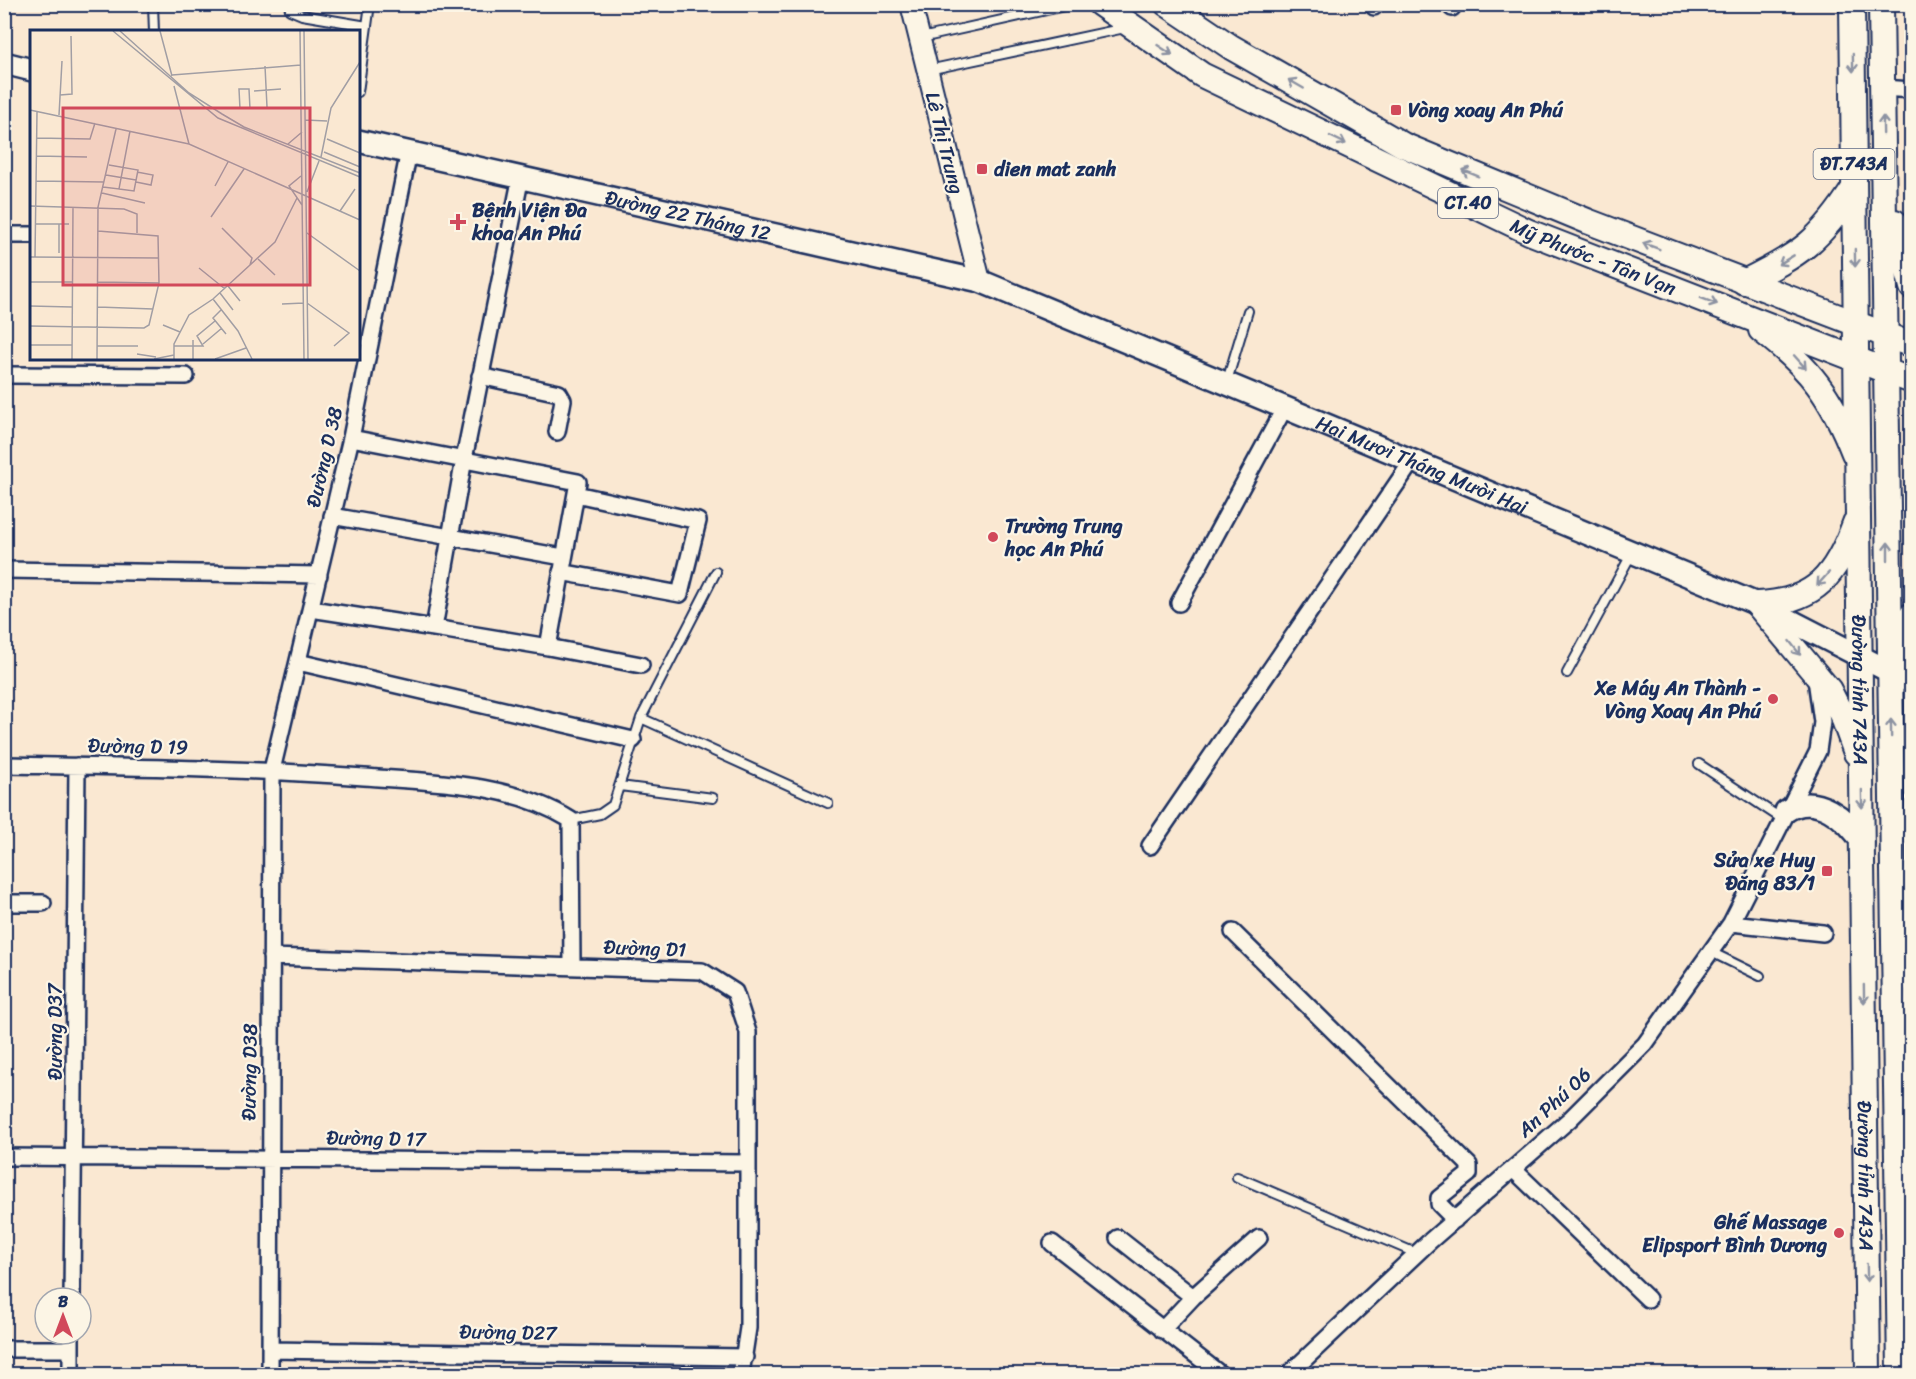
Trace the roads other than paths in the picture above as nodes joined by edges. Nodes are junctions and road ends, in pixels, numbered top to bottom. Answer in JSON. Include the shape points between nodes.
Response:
{"nodes":[{"id":1,"x":153,"y":4,"type":"edge"},
{"id":2,"x":289,"y":4,"type":"edge"},
{"id":3,"x":370,"y":4,"type":"edge"},
{"id":4,"x":911,"y":4,"type":"edge"},
{"id":5,"x":1074,"y":4,"type":"edge"},
{"id":6,"x":1100,"y":4,"type":"edge"},
{"id":7,"x":1167,"y":4,"type":"edge"},
{"id":8,"x":1852,"y":4,"type":"edge"},
{"id":9,"x":1881,"y":4,"type":"edge"},
{"id":10,"x":367,"y":26,"type":"junction"},
{"id":11,"x":1129,"y":27,"type":"junction"},
{"id":12,"x":154,"y":30,"type":"edge"},
{"id":13,"x":920,"y":38,"type":"junction"},
{"id":14,"x":4,"y":63,"type":"edge"},
{"id":15,"x":30,"y":70,"type":"edge"},
{"id":16,"x":927,"y":70,"type":"junction"},
{"id":17,"x":360,"y":77,"type":"edge"},
{"id":18,"x":1882,"y":88,"type":"junction"},
{"id":19,"x":1911,"y":90,"type":"edge"},
{"id":20,"x":360,"y":141,"type":"edge"},
{"id":21,"x":409,"y":151,"type":"junction"},
{"id":22,"x":1884,"y":156,"type":"junction"},
{"id":23,"x":521,"y":176,"type":"junction"},
{"id":24,"x":1854,"y":188,"type":"junction"},
{"id":25,"x":4,"y":234,"type":"edge"},
{"id":26,"x":30,"y":235,"type":"edge"},
{"id":27,"x":980,"y":281,"type":"junction"},
{"id":28,"x":1744,"y":282,"type":"junction"},
{"id":29,"x":1911,"y":287,"type":"edge"},
{"id":30,"x":1248,"y":311,"type":"dead end"},
{"id":31,"x":1738,"y":312,"type":"junction"},
{"id":32,"x":1856,"y":324,"type":"junction"},
{"id":33,"x":1887,"y":336,"type":"junction"},
{"id":34,"x":1911,"y":345,"type":"edge"},
{"id":35,"x":1857,"y":360,"type":"junction"},
{"id":36,"x":1887,"y":372,"type":"junction"},
{"id":37,"x":4,"y":375,"type":"edge"},
{"id":38,"x":186,"y":376,"type":"dead end"},
{"id":39,"x":480,"y":376,"type":"junction"},
{"id":40,"x":1911,"y":381,"type":"edge"},
{"id":41,"x":1227,"y":382,"type":"junction"},
{"id":42,"x":1285,"y":407,"type":"junction"},
{"id":43,"x":557,"y":432,"type":"dead end"},
{"id":44,"x":351,"y":438,"type":"junction"},
{"id":45,"x":464,"y":459,"type":"junction"},
{"id":46,"x":1413,"y":460,"type":"junction"},
{"id":47,"x":1859,"y":466,"type":"junction"},
{"id":48,"x":576,"y":494,"type":"junction"},
{"id":49,"x":1859,"y":510,"type":"junction"},
{"id":50,"x":332,"y":516,"type":"junction"},
{"id":51,"x":451,"y":537,"type":"junction"},
{"id":52,"x":1632,"y":553,"type":"junction"},
{"id":53,"x":562,"y":565,"type":"junction"},
{"id":54,"x":4,"y":570,"type":"edge"},
{"id":55,"x":716,"y":572,"type":"dead end"},
{"id":56,"x":319,"y":575,"type":"junction"},
{"id":57,"x":1888,"y":580,"type":"junction"},
{"id":58,"x":1179,"y":603,"type":"dead end"},
{"id":59,"x":1757,"y":604,"type":"junction"},
{"id":60,"x":311,"y":609,"type":"junction"},
{"id":61,"x":1911,"y":619,"type":"edge"},
{"id":62,"x":434,"y":628,"type":"junction"},
{"id":63,"x":548,"y":647,"type":"junction"},
{"id":64,"x":1860,"y":657,"type":"junction"},
{"id":65,"x":298,"y":662,"type":"junction"},
{"id":66,"x":641,"y":664,"type":"dead end"},
{"id":67,"x":1812,"y":670,"type":"junction"},
{"id":68,"x":1890,"y":672,"type":"junction"},
{"id":69,"x":1567,"y":673,"type":"dead end"},
{"id":70,"x":1911,"y":683,"type":"edge"},
{"id":71,"x":641,"y":718,"type":"junction"},
{"id":72,"x":633,"y":740,"type":"junction"},
{"id":73,"x":1911,"y":742,"type":"edge"},
{"id":74,"x":1892,"y":763,"type":"junction"},
{"id":75,"x":1698,"y":764,"type":"dead end"},
{"id":76,"x":4,"y":765,"type":"edge"},
{"id":77,"x":77,"y":766,"type":"junction"},
{"id":78,"x":1862,"y":769,"type":"junction"},
{"id":79,"x":272,"y":770,"type":"junction"},
{"id":80,"x":620,"y":786,"type":"junction"},
{"id":81,"x":713,"y":798,"type":"dead end"},
{"id":82,"x":828,"y":803,"type":"dead end"},
{"id":83,"x":1784,"y":815,"type":"junction"},
{"id":84,"x":572,"y":820,"type":"junction"},
{"id":85,"x":1863,"y":843,"type":"junction"},
{"id":86,"x":1150,"y":846,"type":"dead end"},
{"id":87,"x":1903,"y":873,"type":"edge"},
{"id":88,"x":4,"y":903,"type":"edge"},
{"id":89,"x":43,"y":903,"type":"dead end"},
{"id":90,"x":1731,"y":923,"type":"junction"},
{"id":91,"x":1233,"y":932,"type":"dead end"},
{"id":92,"x":1823,"y":933,"type":"dead end"},
{"id":93,"x":1711,"y":952,"type":"junction"},
{"id":94,"x":271,"y":957,"type":"junction"},
{"id":95,"x":572,"y":967,"type":"junction"},
{"id":96,"x":1904,"y":972,"type":"edge"},
{"id":97,"x":1760,"y":976,"type":"dead end"},
{"id":98,"x":4,"y":1157,"type":"edge"},
{"id":99,"x":75,"y":1157,"type":"junction"},
{"id":100,"x":269,"y":1158,"type":"junction"},
{"id":101,"x":747,"y":1163,"type":"junction"},
{"id":102,"x":1513,"y":1169,"type":"junction"},
{"id":103,"x":1237,"y":1177,"type":"dead end"},
{"id":104,"x":1455,"y":1220,"type":"junction"},
{"id":105,"x":1118,"y":1238,"type":"dead end"},
{"id":106,"x":1259,"y":1238,"type":"dead end"},
{"id":107,"x":1052,"y":1243,"type":"dead end"},
{"id":108,"x":1418,"y":1254,"type":"junction"},
{"id":109,"x":72,"y":1286,"type":"edge"},
{"id":110,"x":1193,"y":1297,"type":"junction"},
{"id":111,"x":1648,"y":1299,"type":"dead end"},
{"id":112,"x":1906,"y":1299,"type":"edge"},
{"id":113,"x":1162,"y":1330,"type":"junction"},
{"id":114,"x":33,"y":1346,"type":"edge"},
{"id":115,"x":71,"y":1346,"type":"edge"},
{"id":116,"x":4,"y":1349,"type":"edge"},
{"id":117,"x":270,"y":1350,"type":"junction"},
{"id":118,"x":745,"y":1357,"type":"junction"},
{"id":119,"x":71,"y":1374,"type":"edge"},
{"id":120,"x":270,"y":1374,"type":"edge"},
{"id":121,"x":741,"y":1374,"type":"edge"},
{"id":122,"x":1220,"y":1374,"type":"edge"},
{"id":123,"x":1289,"y":1374,"type":"edge"},
{"id":124,"x":1868,"y":1374,"type":"edge"},
{"id":125,"x":1900,"y":1374,"type":"edge"}],
"edges":[{"from":1,"to":12,"type":"lane"},
{"from":2,"to":10,"type":"lane","via":[[290,10],[302,15]]},
{"from":3,"to":10,"type":"lane"},
{"from":4,"to":13,"type":"street","name":"Lê Thị Trung"},
{"from":5,"to":13,"type":"lane"},
{"from":6,"to":11,"type":"main road","name":"Mỹ Phước - Tân Vạn","number":"CT.40"},
{"from":28,"to":7,"type":"main road","name":"Mỹ Phước - Tân Vạn","number":"CT.40","one_way":true,"via":[[1403,145],[1231,47]]},
{"from":8,"to":24,"type":"main road","name":"Đường tỉnh 743A","number":"ĐT.743A","one_way":true},
{"from":9,"to":18,"type":"main road","name":"Đường tỉnh 743A","number":"ĐT.743A"},
{"from":10,"to":17,"type":"lane"},
{"from":11,"to":16,"type":"lane"},
{"from":11,"to":31,"type":"main road","name":"Mỹ Phước - Tân Vạn","number":"CT.40","one_way":true,"via":[[1202,75],[1529,232]]},
{"from":13,"to":16,"type":"street","name":"Lê Thị Trung"},
{"from":14,"to":15,"type":"main road"},
{"from":16,"to":27,"type":"street","name":"Lê Thị Trung"},
{"from":18,"to":19,"type":"street"},
{"from":22,"to":18,"type":"main road","name":"Đường tỉnh 743A","number":"ĐT.743A","one_way":true},
{"from":20,"to":21,"type":"main road","name":"Đường 22 Tháng 12"},
{"from":21,"to":23,"type":"main road","name":"Đường 22 Tháng 12"},
{"from":21,"to":44,"type":"street","name":"Đường D 38"},
{"from":22,"to":29,"type":"main road"},
{"from":22,"to":33,"type":"main road","name":"Đường tỉnh 743A","number":"ĐT.743A"},
{"from":23,"to":27,"type":"main road","name":"Đường 22 Tháng 12"},
{"from":23,"to":39,"type":"street"},
{"from":24,"to":28,"type":"main road","one_way":true,"via":[[1824,231],[1784,262]]},
{"from":24,"to":32,"type":"main road","name":"Đường tỉnh 743A","number":"ĐT.743A","one_way":true},
{"from":25,"to":26,"type":"street"},
{"from":27,"to":41,"type":"main road","name":"Hai Mươi Tháng Mười Hai"},
{"from":28,"to":32,"type":"main road","name":"Mỹ Phước - Tân Vạn","number":"CT.40"},
{"from":30,"to":41,"type":"lane"},
{"from":31,"to":35,"type":"main road","name":"Mỹ Phước - Tân Vạn","number":"CT.40"},
{"from":31,"to":47,"type":"main road","one_way":true,"via":[[1803,364],[1843,426]]},
{"from":32,"to":33,"type":"main road","name":"Mỹ Phước - Tân Vạn","number":"CT.40"},
{"from":32,"to":35,"type":"main road","name":"Đường tỉnh 743A","number":"ĐT.743A"},
{"from":33,"to":34,"type":"main road","name":"Mỹ Phước - Tân Vạn","number":"CT.40"},
{"from":33,"to":36,"type":"main road","name":"Đường tỉnh 743A","number":"ĐT.743A"},
{"from":35,"to":36,"type":"main road","name":"Mỹ Phước - Tân Vạn","number":"CT.40"},
{"from":35,"to":47,"type":"main road","name":"Đường tỉnh 743A","number":"ĐT.743A"},
{"from":36,"to":40,"type":"main road","name":"Mỹ Phước - Tân Vạn","number":"CT.40"},
{"from":57,"to":36,"type":"main road","name":"Đường tỉnh 743A","number":"ĐT.743A","one_way":true},
{"from":37,"to":38,"type":"street"},
{"from":39,"to":43,"type":"street","via":[[559,393],[563,400]]},
{"from":39,"to":45,"type":"street"},
{"from":41,"to":42,"type":"main road","name":"Hai Mươi Tháng Mười Hai"},
{"from":42,"to":46,"type":"main road","name":"Hai Mươi Tháng Mười Hai"},
{"from":42,"to":58,"type":"street"},
{"from":44,"to":45,"type":"street"},
{"from":44,"to":50,"type":"street","name":"Đường D 38"},
{"from":45,"to":48,"type":"street","via":[[578,482]]},
{"from":45,"to":51,"type":"street"},
{"from":46,"to":52,"type":"main road","name":"Hai Mươi Tháng Mười Hai"},
{"from":46,"to":86,"type":"street"},
{"from":47,"to":49,"type":"main road","name":"Đường tỉnh 743A","number":"ĐT.743A"},
{"from":48,"to":53,"type":"street"},
{"from":48,"to":53,"type":"street","via":[[698,521],[680,594]]},
{"from":49,"to":59,"type":"main road","one_way":true,"via":[[1844,551],[1816,586],[1794,599]]},
{"from":49,"to":64,"type":"main road","name":"Đường tỉnh 743A","number":"ĐT.743A"},
{"from":50,"to":51,"type":"street"},
{"from":50,"to":56,"type":"street","name":"Đường D 38"},
{"from":51,"to":53,"type":"street"},
{"from":51,"to":62,"type":"street"},
{"from":52,"to":59,"type":"main road","name":"Hai Mươi Tháng Mười Hai"},
{"from":52,"to":69,"type":"lane"},
{"from":53,"to":63,"type":"street"},
{"from":54,"to":56,"type":"street"},
{"from":55,"to":71,"type":"lane"},
{"from":56,"to":60,"type":"street","name":"Đường D 38"},
{"from":57,"to":61,"type":"main road"},
{"from":57,"to":68,"type":"main road","name":"Đường tỉnh 743A","number":"ĐT.743A"},
{"from":59,"to":64,"type":"main road","name":"Hai Mươi Tháng Mười Hai"},
{"from":59,"to":67,"type":"main road","one_way":true},
{"from":60,"to":62,"type":"street"},
{"from":60,"to":65,"type":"street","name":"Đường D 38"},
{"from":61,"to":68,"type":"main road"},
{"from":62,"to":63,"type":"street"},
{"from":63,"to":66,"type":"street"},
{"from":64,"to":68,"type":"main road"},
{"from":64,"to":78,"type":"main road","name":"Đường tỉnh 743A","number":"ĐT.743A"},
{"from":65,"to":72,"type":"street"},
{"from":65,"to":79,"type":"street","name":"Đường D 38"},
{"from":67,"to":78,"type":"main road","via":[[1844,720]]},
{"from":67,"to":83,"type":"street","name":"An Phú 06","via":[[1821,704],[1821,740]]},
{"from":68,"to":70,"type":"main road"},
{"from":74,"to":68,"type":"main road","name":"Đường tỉnh 743A","number":"ĐT.743A","one_way":true},
{"from":71,"to":72,"type":"lane"},
{"from":71,"to":82,"type":"lane"},
{"from":72,"to":80,"type":"lane"},
{"from":73,"to":74,"type":"main road"},
{"from":74,"to":87,"type":"main road","name":"Đường tỉnh 743A","number":"ĐT.743A"},
{"from":75,"to":83,"type":"lane"},
{"from":76,"to":77,"type":"street","name":"Đường D 19"},
{"from":77,"to":79,"type":"street","name":"Đường D 19"},
{"from":77,"to":99,"type":"street","name":"Đường D37"},
{"from":78,"to":85,"type":"main road","name":"Đường tỉnh 743A","number":"ĐT.743A","one_way":true},
{"from":79,"to":84,"type":"street","name":"Đường D 19","via":[[475,785],[557,811]]},
{"from":79,"to":94,"type":"street","name":"Đường D38"},
{"from":80,"to":81,"type":"lane"},
{"from":80,"to":84,"type":"lane","via":[[613,805],[600,814]]},
{"from":83,"to":85,"type":"main road","via":[[1796,805],[1834,812],[1851,825]]},
{"from":83,"to":90,"type":"street","name":"An Phú 06"},
{"from":84,"to":95,"type":"street"},
{"from":85,"to":124,"type":"main road","name":"Đường tỉnh 743A","number":"ĐT.743A","one_way":true},
{"from":87,"to":96,"type":"main road","name":"Đường tỉnh 743A","number":"ĐT.743A"},
{"from":88,"to":89,"type":"street"},
{"from":90,"to":92,"type":"street"},
{"from":90,"to":93,"type":"street","name":"An Phú 06"},
{"from":91,"to":104,"type":"street","via":[[1469,1165],[1469,1174],[1439,1198],[1439,1204]]},
{"from":93,"to":97,"type":"lane"},
{"from":93,"to":102,"type":"street","name":"An Phú 06","via":[[1646,1044]]},
{"from":94,"to":95,"type":"street","name":"Đường D1"},
{"from":94,"to":100,"type":"street","name":"Đường D38"},
{"from":95,"to":101,"type":"street","name":"Đường D1","via":[[702,971],[735,992],[748,1032]]},
{"from":96,"to":112,"type":"main road","name":"Đường tỉnh 743A","number":"ĐT.743A"},
{"from":98,"to":99,"type":"street","name":"Đường D 17"},
{"from":99,"to":100,"type":"street","name":"Đường D 17"},
{"from":99,"to":109,"type":"street","name":"Đường D37"},
{"from":100,"to":101,"type":"street","name":"Đường D 17"},
{"from":100,"to":117,"type":"street","name":"Đường D38"},
{"from":101,"to":118,"type":"street","name":"Đường D1"},
{"from":102,"to":104,"type":"street","name":"An Phú 06"},
{"from":102,"to":111,"type":"street"},
{"from":103,"to":108,"type":"lane"},
{"from":104,"to":108,"type":"street","name":"An Phú 06"},
{"from":105,"to":110,"type":"street"},
{"from":106,"to":110,"type":"street"},
{"from":107,"to":113,"type":"street"},
{"from":108,"to":123,"type":"street","name":"An Phú 06"},
{"from":110,"to":113,"type":"street"},
{"from":112,"to":125,"type":"main road","name":"Đường tỉnh 743A","number":"ĐT.743A"},
{"from":113,"to":122,"type":"street"},
{"from":114,"to":116,"type":"street"},
{"from":115,"to":119,"type":"street"},
{"from":117,"to":118,"type":"street","name":"Đường D27"},
{"from":117,"to":120,"type":"street","name":"Đường D38"},
{"from":118,"to":121,"type":"street","name":"Đường D1"}]}
